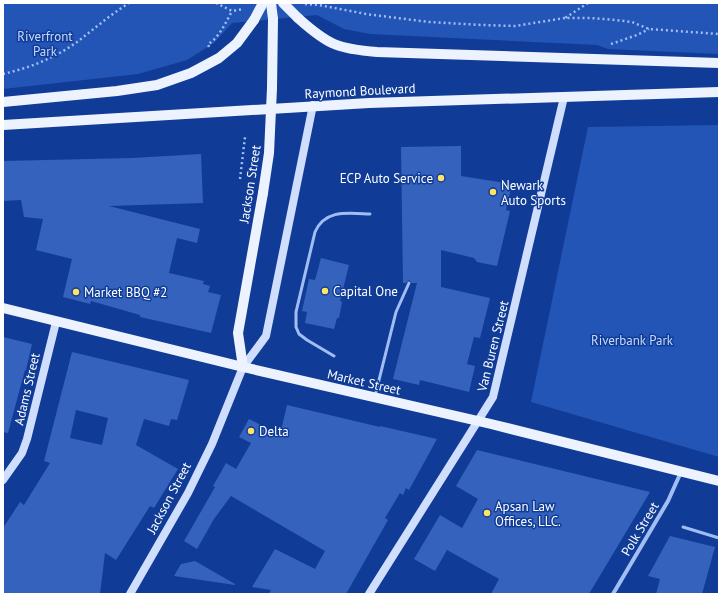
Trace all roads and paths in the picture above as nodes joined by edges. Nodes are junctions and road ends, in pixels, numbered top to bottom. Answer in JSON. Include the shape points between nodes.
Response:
{"nodes":[{"id":1,"x":129,"y":3,"type":"edge"},
{"id":2,"x":216,"y":3,"type":"edge"},
{"id":3,"x":263,"y":3,"type":"edge"},
{"id":4,"x":271,"y":3,"type":"edge"},
{"id":5,"x":284,"y":3,"type":"edge"},
{"id":6,"x":588,"y":3,"type":"edge"},
{"id":7,"x":306,"y":4,"type":"edge"},
{"id":8,"x":239,"y":10,"type":"dead end"},
{"id":9,"x":232,"y":11,"type":"junction"},
{"id":10,"x":565,"y":18,"type":"junction"},
{"id":11,"x":719,"y":34,"type":"edge"},
{"id":12,"x":211,"y":49,"type":"dead end"},
{"id":13,"x":719,"y":63,"type":"edge"},
{"id":14,"x":3,"y":74,"type":"edge"},
{"id":15,"x":719,"y":92,"type":"edge"},
{"id":16,"x":564,"y":97,"type":"junction"},
{"id":17,"x":3,"y":102,"type":"edge"},
{"id":18,"x":313,"y":105,"type":"junction"},
{"id":19,"x":3,"y":125,"type":"edge"},
{"id":20,"x":245,"y":137,"type":"dead end"},
{"id":21,"x":240,"y":179,"type":"dead end"},
{"id":22,"x":370,"y":214,"type":"dead end"},
{"id":23,"x":409,"y":283,"type":"dead end"},
{"id":24,"x":3,"y":308,"type":"edge"},
{"id":25,"x":56,"y":322,"type":"junction"},
{"id":26,"x":334,"y":356,"type":"dead end"},
{"id":27,"x":243,"y":367,"type":"junction"},
{"id":28,"x":375,"y":398,"type":"junction"},
{"id":29,"x":478,"y":421,"type":"junction"},
{"id":30,"x":681,"y":472,"type":"junction"},
{"id":31,"x":3,"y":480,"type":"edge"},
{"id":32,"x":719,"y":481,"type":"edge"},
{"id":33,"x":683,"y":527,"type":"dead end"},
{"id":34,"x":719,"y":538,"type":"edge"},
{"id":35,"x":130,"y":594,"type":"edge"},
{"id":36,"x":369,"y":594,"type":"edge"},
{"id":37,"x":613,"y":594,"type":"edge"}],
"edges":[{"from":1,"to":14,"type":"path","via":[[75,43],[51,57]]},
{"from":2,"to":9,"type":"path"},
{"from":3,"to":17,"type":"main road","bridge":true,"via":[[237,43],[219,58],[191,73],[157,85]]},
{"from":4,"to":27,"type":"main road","name":"Jackson Street","bridge":true,"via":[[273,19],[269,153],[238,332]]},
{"from":5,"to":13,"type":"main road","bridge":true,"via":[[315,34],[331,44],[350,50]]},
{"from":6,"to":10,"type":"path"},
{"from":7,"to":10,"type":"path","via":[[429,22],[475,25],[515,26]]},
{"from":8,"to":9,"type":"path"},
{"from":9,"to":12,"type":"path","via":[[212,42],[208,44]]},
{"from":10,"to":11,"type":"path","via":[[616,20],[632,22],[649,29]]},
{"from":15,"to":16,"type":"main road","name":"Raymond Boulevard"},
{"from":16,"to":18,"type":"main road","name":"Raymond Boulevard"},
{"from":16,"to":29,"type":"street","name":"Van Buren Street","via":[[494,397]]},
{"from":18,"to":19,"type":"main road","name":"Raymond Boulevard"},
{"from":18,"to":27,"type":"street","name":"Jackson Street","via":[[266,336]]},
{"from":20,"to":21,"type":"path"},
{"from":22,"to":26,"type":"lane","via":[[334,214],[326,218],[315,232],[296,312],[296,327],[299,334]]},
{"from":23,"to":28,"type":"lane","via":[[396,312]]},
{"from":24,"to":25,"type":"main road","name":"Market Street"},
{"from":25,"to":27,"type":"main road","name":"Market Street"},
{"from":25,"to":31,"type":"street","name":"Adams Street","via":[[28,439],[22,453]]},
{"from":27,"to":28,"type":"main road","name":"Market Street"},
{"from":27,"to":35,"type":"street","name":"Jackson Street","via":[[212,444],[188,493]]},
{"from":28,"to":29,"type":"main road","name":"Market Street"},
{"from":29,"to":30,"type":"main road","name":"Market Street"},
{"from":29,"to":36,"type":"street","name":"Van Buren Street"},
{"from":30,"to":32,"type":"main road","name":"Market Street"},
{"from":30,"to":37,"type":"street","name":"Polk Street","via":[[668,501]]},
{"from":33,"to":34,"type":"lane"}]}
